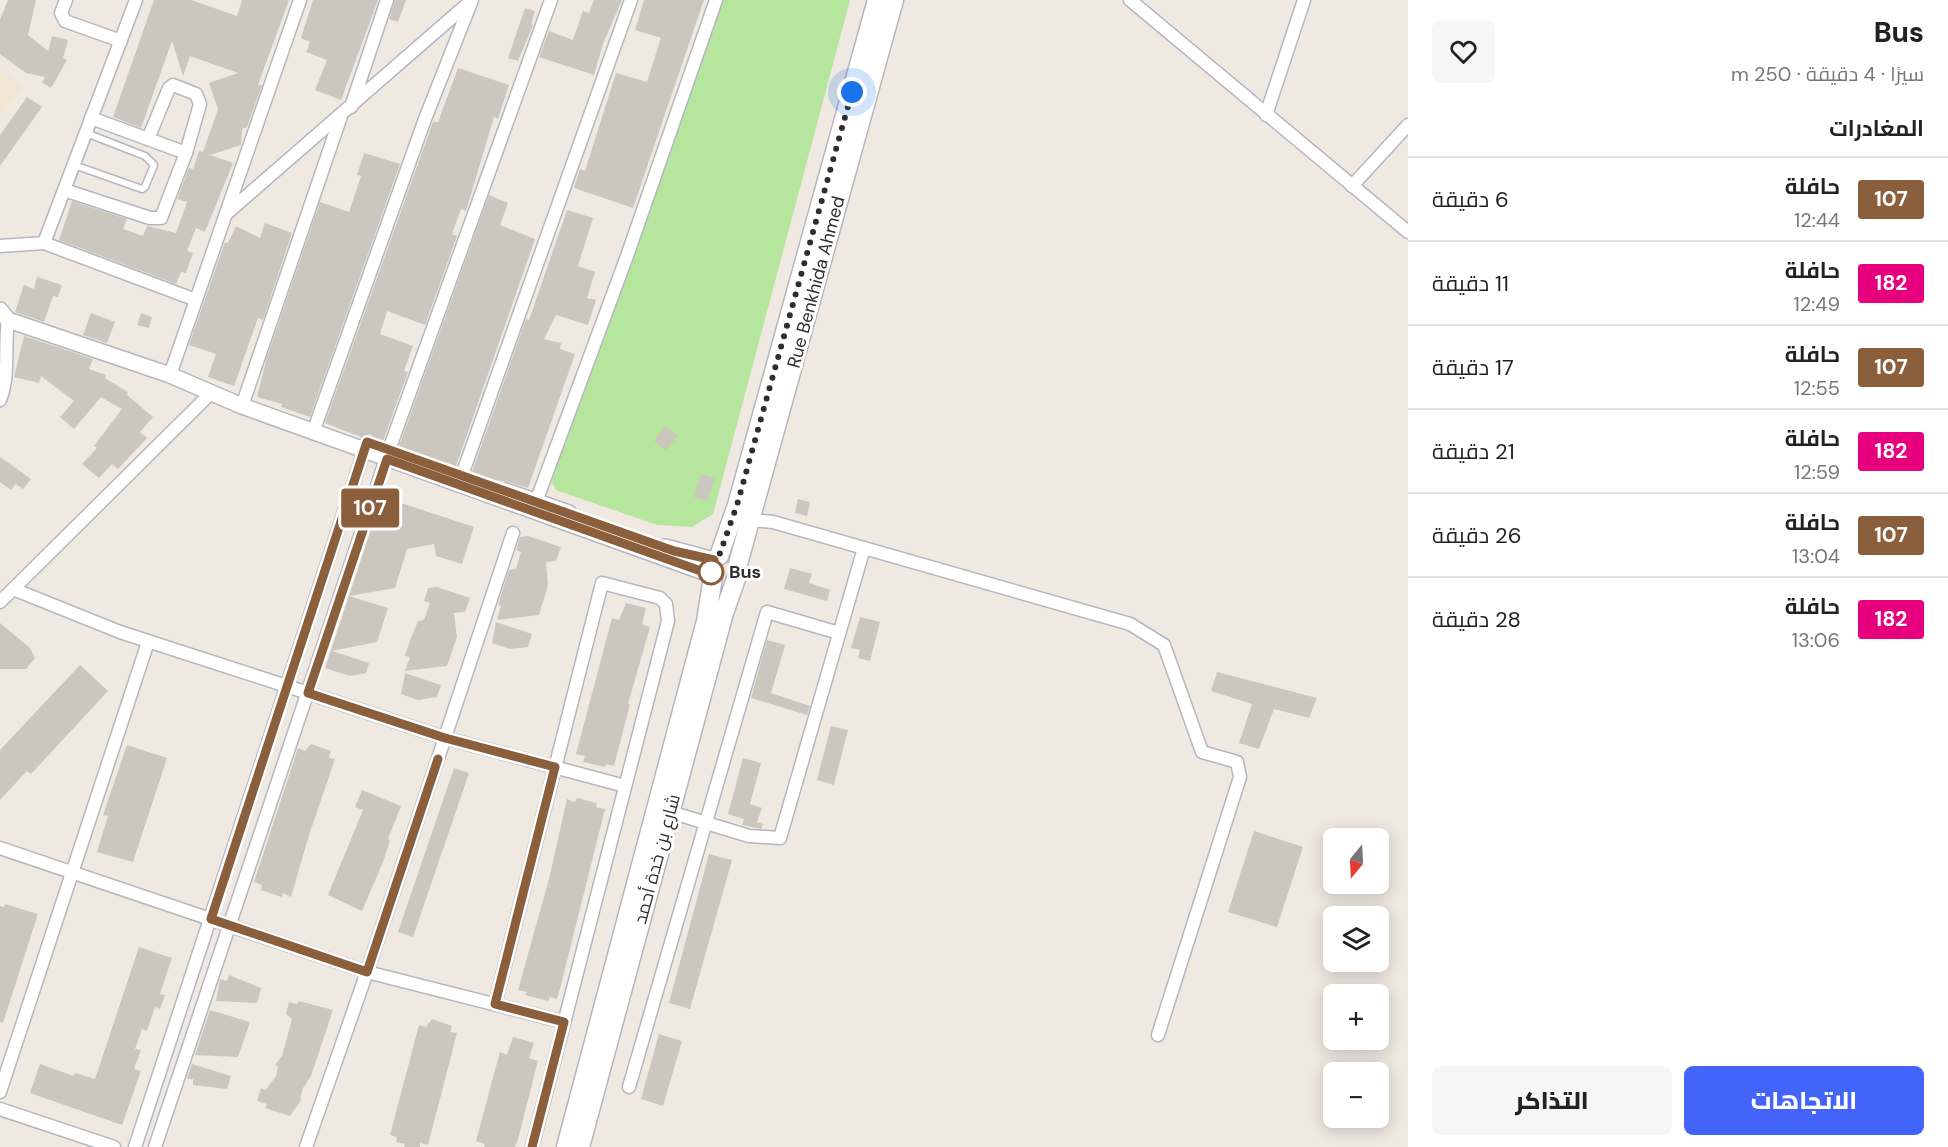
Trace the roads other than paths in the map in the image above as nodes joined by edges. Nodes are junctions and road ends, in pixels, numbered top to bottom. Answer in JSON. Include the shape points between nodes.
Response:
{"nodes":[{"id":1,"x":66,"y":0,"type":"edge"},
{"id":2,"x":136,"y":0,"type":"edge"},
{"id":3,"x":300,"y":0,"type":"edge"},
{"id":4,"x":387,"y":0,"type":"edge"},
{"id":5,"x":472,"y":0,"type":"edge"},
{"id":6,"x":551,"y":0,"type":"edge"},
{"id":7,"x":631,"y":0,"type":"edge"},
{"id":8,"x":716,"y":0,"type":"edge"},
{"id":9,"x":877,"y":0,"type":"edge"},
{"id":10,"x":894,"y":0,"type":"edge"},
{"id":11,"x":1130,"y":0,"type":"edge"},
{"id":12,"x":1304,"y":0,"type":"edge"},
{"id":13,"x":121,"y":41,"type":"junction"},
{"id":14,"x":346,"y":111,"type":"junction"},
{"id":15,"x":1266,"y":115,"type":"junction"},
{"id":16,"x":91,"y":118,"type":"junction"},
{"id":17,"x":1408,"y":125,"type":"edge"},
{"id":18,"x":86,"y":133,"type":"junction"},
{"id":19,"x":148,"y":139,"type":"junction"},
{"id":20,"x":186,"y":153,"type":"junction"},
{"id":21,"x":74,"y":165,"type":"junction"},
{"id":22,"x":1352,"y":186,"type":"junction"},
{"id":23,"x":64,"y":190,"type":"junction"},
{"id":24,"x":225,"y":216,"type":"junction"},
{"id":25,"x":1408,"y":232,"type":"edge"},
{"id":26,"x":44,"y":243,"type":"junction"},
{"id":27,"x":0,"y":246,"type":"edge"},
{"id":28,"x":196,"y":300,"type":"junction"},
{"id":29,"x":4,"y":315,"type":"edge"},
{"id":30,"x":170,"y":375,"type":"junction"},
{"id":31,"x":212,"y":392,"type":"junction"},
{"id":32,"x":0,"y":400,"type":"edge"},
{"id":33,"x":243,"y":403,"type":"junction"},
{"id":34,"x":323,"y":430,"type":"junction"},
{"id":35,"x":366,"y":446,"type":"junction"},
{"id":36,"x":388,"y":454,"type":"junction"},
{"id":37,"x":462,"y":475,"type":"junction"},
{"id":38,"x":535,"y":506,"type":"junction"},
{"id":39,"x":750,"y":520,"type":"junction"},
{"id":40,"x":513,"y":533,"type":"dead end"},
{"id":41,"x":864,"y":548,"type":"junction"},
{"id":42,"x":714,"y":567,"type":"junction"},
{"id":43,"x":738,"y":568,"type":"junction"},
{"id":44,"x":13,"y":588,"type":"junction"},
{"id":45,"x":0,"y":602,"type":"edge"},
{"id":46,"x":839,"y":633,"type":"junction"},
{"id":47,"x":148,"y":642,"type":"junction"},
{"id":48,"x":287,"y":687,"type":"junction"},
{"id":49,"x":308,"y":693,"type":"junction"},
{"id":50,"x":445,"y":738,"type":"junction"},
{"id":51,"x":555,"y":767,"type":"junction"},
{"id":52,"x":625,"y":786,"type":"junction"},
{"id":53,"x":670,"y":812,"type":"junction"},
{"id":54,"x":704,"y":824,"type":"junction"},
{"id":55,"x":0,"y":848,"type":"edge"},
{"id":56,"x":74,"y":873,"type":"junction"},
{"id":57,"x":211,"y":919,"type":"junction"},
{"id":58,"x":230,"y":925,"type":"junction"},
{"id":59,"x":367,"y":972,"type":"junction"},
{"id":60,"x":495,"y":1004,"type":"junction"},
{"id":61,"x":564,"y":1022,"type":"junction"},
{"id":62,"x":1158,"y":1035,"type":"dead end"},
{"id":63,"x":629,"y":1087,"type":"dead end"},
{"id":64,"x":0,"y":1092,"type":"edge"},
{"id":65,"x":0,"y":1109,"type":"edge"},
{"id":66,"x":114,"y":1147,"type":"edge"},
{"id":67,"x":135,"y":1147,"type":"edge"},
{"id":68,"x":155,"y":1147,"type":"edge"},
{"id":69,"x":306,"y":1147,"type":"edge"},
{"id":70,"x":532,"y":1147,"type":"edge"},
{"id":71,"x":566,"y":1147,"type":"edge"},
{"id":72,"x":580,"y":1147,"type":"edge"}],
"edges":[{"from":1,"to":13,"type":"street","via":[[61,13],[65,21]]},
{"from":2,"to":13,"type":"street"},
{"from":3,"to":24,"type":"street"},
{"from":4,"to":14,"type":"street"},
{"from":5,"to":14,"type":"street"},
{"from":5,"to":34,"type":"street","via":[[426,119]]},
{"from":6,"to":36,"type":"street"},
{"from":7,"to":37,"type":"street"},
{"from":8,"to":38,"type":"street"},
{"from":9,"to":42,"type":"main road","via":[[737,505]]},
{"from":10,"to":39,"type":"main road","name":"Rue Benkhida Ahmed"},
{"from":11,"to":15,"type":"street"},
{"from":12,"to":15,"type":"street"},
{"from":13,"to":16,"type":"street"},
{"from":14,"to":24,"type":"street"},
{"from":14,"to":33,"type":"street"},
{"from":15,"to":22,"type":"street"},
{"from":16,"to":18,"type":"street"},
{"from":16,"to":19,"type":"street"},
{"from":17,"to":22,"type":"street"},
{"from":18,"to":21,"type":"street"},
{"from":18,"to":21,"type":"lane","via":[[145,156],[154,165],[142,189]]},
{"from":19,"to":20,"type":"street"},
{"from":19,"to":20,"type":"street","via":[[173,85],[196,94],[200,104]]},
{"from":20,"to":23,"type":"street","via":[[161,218],[150,218]]},
{"from":21,"to":23,"type":"street"},
{"from":22,"to":25,"type":"street"},
{"from":23,"to":26,"type":"street"},
{"from":24,"to":28,"type":"street"},
{"from":26,"to":27,"type":"street"},
{"from":26,"to":28,"type":"street"},
{"from":28,"to":30,"type":"street"},
{"from":29,"to":30,"type":"street"},
{"from":29,"to":32,"type":"street","via":[[7,369]]},
{"from":30,"to":31,"type":"street"},
{"from":31,"to":33,"type":"street"},
{"from":31,"to":44,"type":"street"},
{"from":33,"to":34,"type":"street"},
{"from":34,"to":35,"type":"street"},
{"from":35,"to":36,"type":"street"},
{"from":35,"to":48,"type":"street"},
{"from":36,"to":37,"type":"street"},
{"from":36,"to":38,"type":"street"},
{"from":36,"to":49,"type":"street"},
{"from":37,"to":38,"type":"street"},
{"from":38,"to":42,"type":"street"},
{"from":39,"to":41,"type":"street","via":[[773,522]]},
{"from":39,"to":43,"type":"main road","name":"Rue Benkhida Ahmed"},
{"from":40,"to":50,"type":"street"},
{"from":41,"to":46,"type":"street"},
{"from":41,"to":62,"type":"street","via":[[1130,624],[1164,645],[1202,752],[1237,762],[1240,777]]},
{"from":42,"to":43,"type":"main road","via":[[728,555]]},
{"from":42,"to":43,"type":"main road","via":[[720,583],[729,583]]},
{"from":42,"to":71,"type":"main road","via":[[706,621]]},
{"from":43,"to":53,"type":"main road","name":"شارع بن خدة أحمد"},
{"from":44,"to":45,"type":"street"},
{"from":44,"to":47,"type":"street"},
{"from":46,"to":54,"type":"street","via":[[780,838],[749,836]]},
{"from":46,"to":54,"type":"street","via":[[767,612]]},
{"from":47,"to":48,"type":"street"},
{"from":47,"to":56,"type":"street"},
{"from":48,"to":49,"type":"street"},
{"from":48,"to":57,"type":"street"},
{"from":49,"to":50,"type":"street"},
{"from":49,"to":58,"type":"street"},
{"from":50,"to":51,"type":"street"},
{"from":50,"to":59,"type":"street"},
{"from":51,"to":52,"type":"street"},
{"from":51,"to":52,"type":"street","via":[[602,583],[638,591],[660,598],[666,604],[668,621]]},
{"from":51,"to":60,"type":"street"},
{"from":52,"to":61,"type":"street"},
{"from":53,"to":54,"type":"street"},
{"from":53,"to":72,"type":"main road","name":"شارع بن خدة أحمد"},
{"from":54,"to":63,"type":"street"},
{"from":55,"to":56,"type":"street"},
{"from":56,"to":57,"type":"street"},
{"from":56,"to":64,"type":"street"},
{"from":57,"to":58,"type":"street"},
{"from":57,"to":67,"type":"street"},
{"from":58,"to":59,"type":"street"},
{"from":58,"to":68,"type":"street"},
{"from":59,"to":60,"type":"street"},
{"from":59,"to":69,"type":"street"},
{"from":60,"to":61,"type":"street"},
{"from":61,"to":70,"type":"street"},
{"from":65,"to":66,"type":"street"}]}
